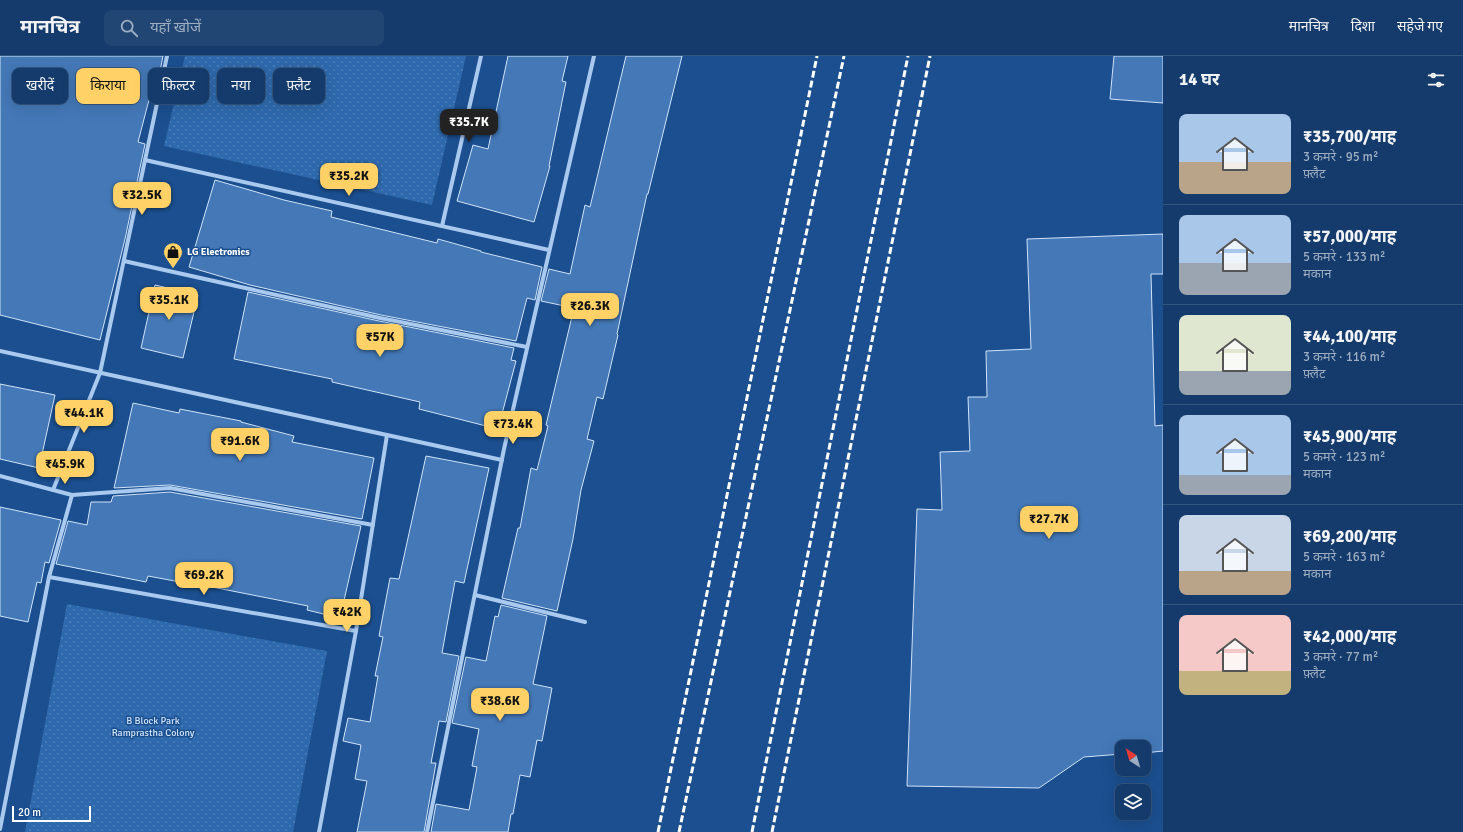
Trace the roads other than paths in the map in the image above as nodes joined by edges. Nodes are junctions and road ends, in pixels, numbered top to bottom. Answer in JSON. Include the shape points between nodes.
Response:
{"nodes":[{"id":1,"x":168,"y":56,"type":"edge"},
{"id":2,"x":481,"y":56,"type":"edge"},
{"id":3,"x":594,"y":56,"type":"edge"},
{"id":4,"x":145,"y":160,"type":"junction"},
{"id":5,"x":442,"y":226,"type":"junction"},
{"id":6,"x":549,"y":250,"type":"junction"},
{"id":7,"x":124,"y":261,"type":"junction"},
{"id":8,"x":528,"y":347,"type":"junction"},
{"id":9,"x":0,"y":351,"type":"edge"},
{"id":10,"x":100,"y":373,"type":"junction"},
{"id":11,"x":387,"y":435,"type":"junction"},
{"id":12,"x":502,"y":460,"type":"junction"},
{"id":13,"x":0,"y":476,"type":"edge"},
{"id":14,"x":53,"y":490,"type":"junction"},
{"id":15,"x":72,"y":495,"type":"junction"},
{"id":16,"x":373,"y":525,"type":"junction"},
{"id":17,"x":49,"y":577,"type":"junction"},
{"id":18,"x":475,"y":595,"type":"junction"},
{"id":19,"x":585,"y":622,"type":"dead end"},
{"id":20,"x":356,"y":631,"type":"junction"},
{"id":21,"x":0,"y":829,"type":"edge"},
{"id":22,"x":319,"y":832,"type":"edge"},
{"id":23,"x":427,"y":832,"type":"edge"}],
"edges":[{"from":1,"to":4,"type":"street"},
{"from":2,"to":5,"type":"street"},
{"from":3,"to":6,"type":"street"},
{"from":4,"to":5,"type":"street"},
{"from":4,"to":7,"type":"street"},
{"from":5,"to":6,"type":"street"},
{"from":6,"to":8,"type":"street"},
{"from":7,"to":8,"type":"street","via":[[380,318]]},
{"from":7,"to":10,"type":"street"},
{"from":8,"to":12,"type":"street"},
{"from":9,"to":10,"type":"street"},
{"from":10,"to":11,"type":"street"},
{"from":10,"to":14,"type":"street"},
{"from":11,"to":12,"type":"street"},
{"from":11,"to":16,"type":"street"},
{"from":12,"to":18,"type":"street"},
{"from":13,"to":14,"type":"street"},
{"from":14,"to":15,"type":"street"},
{"from":15,"to":16,"type":"street","via":[[170,488]]},
{"from":15,"to":17,"type":"street"},
{"from":16,"to":20,"type":"street"},
{"from":17,"to":20,"type":"street"},
{"from":17,"to":21,"type":"street"},
{"from":18,"to":19,"type":"street"},
{"from":18,"to":23,"type":"street"},
{"from":20,"to":22,"type":"street"}]}
